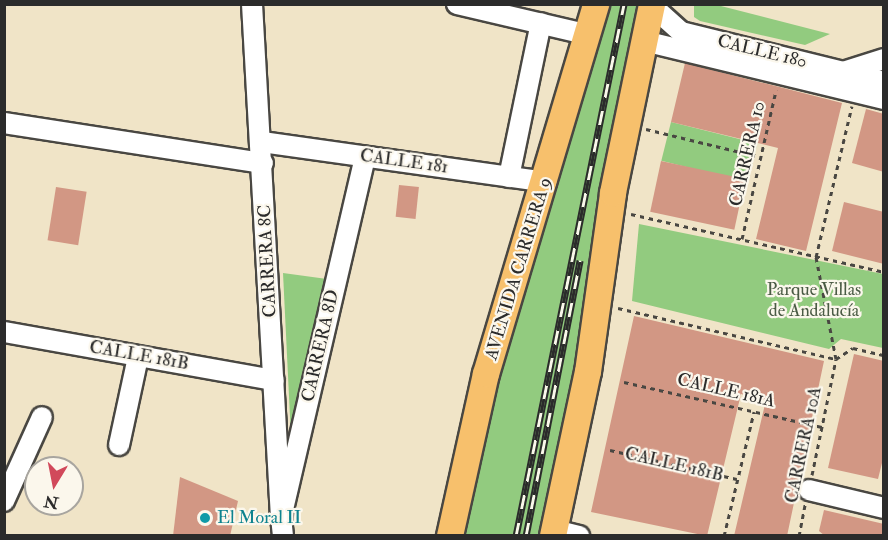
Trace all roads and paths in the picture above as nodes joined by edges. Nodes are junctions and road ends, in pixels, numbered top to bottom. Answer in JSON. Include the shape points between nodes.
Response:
{"nodes":[{"id":1,"x":252,"y":4,"type":"edge"},
{"id":2,"x":457,"y":4,"type":"edge"},
{"id":3,"x":596,"y":4,"type":"edge"},
{"id":4,"x":652,"y":5,"type":"edge"},
{"id":5,"x":541,"y":23,"type":"junction"},
{"id":6,"x":589,"y":34,"type":"junction"},
{"id":7,"x":644,"y":41,"type":"junction"},
{"id":8,"x":884,"y":59,"type":"edge"},
{"id":9,"x":843,"y":72,"type":"junction"},
{"id":10,"x":780,"y":74,"type":"junction"},
{"id":11,"x":884,"y":82,"type":"edge"},
{"id":12,"x":855,"y":92,"type":"junction"},
{"id":13,"x":884,"y":99,"type":"edge"},
{"id":14,"x":4,"y":123,"type":"edge"},
{"id":15,"x":646,"y":129,"type":"dead end"},
{"id":16,"x":262,"y":142,"type":"junction"},
{"id":17,"x":365,"y":157,"type":"junction"},
{"id":18,"x":761,"y":157,"type":"junction"},
{"id":19,"x":263,"y":163,"type":"junction"},
{"id":20,"x":508,"y":177,"type":"junction"},
{"id":21,"x":546,"y":182,"type":"junction"},
{"id":22,"x":629,"y":214,"type":"dead end"},
{"id":23,"x":742,"y":240,"type":"junction"},
{"id":24,"x":816,"y":257,"type":"junction"},
{"id":25,"x":884,"y":272,"type":"edge"},
{"id":26,"x":618,"y":308,"type":"dead end"},
{"id":27,"x":4,"y":332,"type":"edge"},
{"id":28,"x":884,"y":355,"type":"edge"},
{"id":29,"x":138,"y":357,"type":"junction"},
{"id":30,"x":836,"y":359,"type":"junction"},
{"id":31,"x":273,"y":380,"type":"junction"},
{"id":32,"x":624,"y":382,"type":"dead end"},
{"id":33,"x":754,"y":412,"type":"junction"},
{"id":34,"x":42,"y":417,"type":"dead end"},
{"id":35,"x":822,"y":427,"type":"junction"},
{"id":36,"x":119,"y":445,"type":"dead end"},
{"id":37,"x":610,"y":450,"type":"dead end"},
{"id":38,"x":737,"y":479,"type":"junction"},
{"id":39,"x":809,"y":490,"type":"junction"},
{"id":40,"x":4,"y":501,"type":"edge"},
{"id":41,"x":884,"y":508,"type":"edge"},
{"id":42,"x":282,"y":527,"type":"edge"},
{"id":43,"x":562,"y":534,"type":"edge"},
{"id":44,"x":450,"y":536,"type":"edge"},
{"id":45,"x":724,"y":536,"type":"edge"},
{"id":46,"x":799,"y":536,"type":"edge"}],
"edges":[{"from":1,"to":16,"type":"street","name":"CARRERA 8C"},
{"from":2,"to":5,"type":"street"},
{"from":3,"to":6,"type":"main road","name":"AVENIDA CARRERA 9"},
{"from":4,"to":7,"type":"main road"},
{"from":4,"to":9,"type":"street","name":"CALLE 180","via":[[681,32]]},
{"from":5,"to":6,"type":"street"},
{"from":5,"to":20,"type":"street"},
{"from":6,"to":21,"type":"main road","name":"AVENIDA CARRERA 9"},
{"from":7,"to":10,"type":"street","name":"CALLE 180"},
{"from":7,"to":43,"type":"main road","via":[[613,194]]},
{"from":8,"to":9,"type":"street"},
{"from":9,"to":11,"type":"street","name":"CALLE 180"},
{"from":10,"to":12,"type":"street","name":"CALLE 180"},
{"from":10,"to":18,"type":"path","name":"CARRERA 10"},
{"from":12,"to":13,"type":"street","name":"CALLE 180"},
{"from":12,"to":24,"type":"path"},
{"from":14,"to":19,"type":"street"},
{"from":15,"to":18,"type":"path"},
{"from":16,"to":17,"type":"street","name":"CALLE 181"},
{"from":16,"to":19,"type":"street","name":"CARRERA 8C"},
{"from":17,"to":20,"type":"street","name":"CALLE 181"},
{"from":17,"to":42,"type":"street","name":"CARRERA 8D"},
{"from":18,"to":23,"type":"path","name":"CARRERA 10"},
{"from":19,"to":31,"type":"street","name":"CARRERA 8C"},
{"from":20,"to":21,"type":"street","name":"CALLE 181"},
{"from":21,"to":44,"type":"main road","name":"AVENIDA CARRERA 9","via":[[486,374]]},
{"from":22,"to":23,"type":"path"},
{"from":23,"to":24,"type":"path"},
{"from":24,"to":25,"type":"path"},
{"from":24,"to":30,"type":"path"},
{"from":26,"to":30,"type":"path"},
{"from":27,"to":29,"type":"street","name":"CALLE 181B"},
{"from":28,"to":30,"type":"path","via":[[853,348]]},
{"from":29,"to":31,"type":"street","name":"CALLE 181B"},
{"from":29,"to":36,"type":"street"},
{"from":30,"to":35,"type":"path","name":"CARRERA 10A"},
{"from":31,"to":42,"type":"street","name":"CARRERA 8C"},
{"from":32,"to":33,"type":"path","name":"CALLE 181A"},
{"from":33,"to":35,"type":"path","name":"CALLE 181A"},
{"from":33,"to":38,"type":"path"},
{"from":34,"to":40,"type":"street"},
{"from":35,"to":39,"type":"path","name":"CARRERA 10A"},
{"from":37,"to":38,"type":"path","name":"CALLE 181B"},
{"from":38,"to":45,"type":"path"},
{"from":39,"to":41,"type":"street"},
{"from":39,"to":46,"type":"path","name":"CARRERA 10A"}]}
